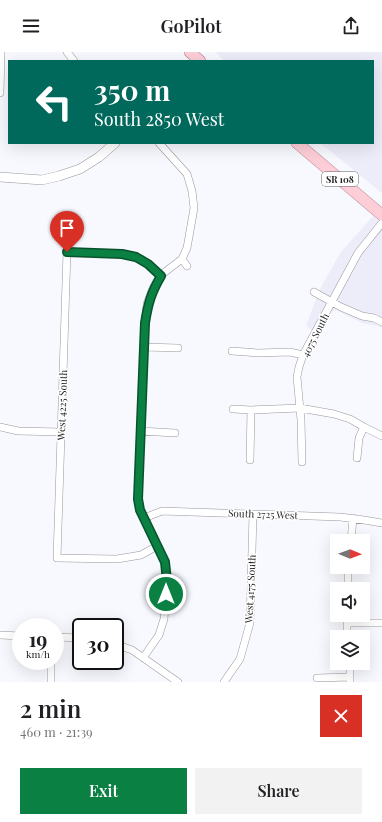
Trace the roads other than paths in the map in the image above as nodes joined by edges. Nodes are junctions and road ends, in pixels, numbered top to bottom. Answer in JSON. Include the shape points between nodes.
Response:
{"nodes":[{"id":1,"x":1,"y":52,"type":"edge"},
{"id":2,"x":67,"y":52,"type":"edge"},
{"id":3,"x":73,"y":60,"type":"edge"},
{"id":4,"x":0,"y":93,"type":"edge"},
{"id":5,"x":114,"y":144,"type":"edge"},
{"id":6,"x":160,"y":144,"type":"edge"},
{"id":7,"x":298,"y":144,"type":"edge"},
{"id":8,"x":0,"y":177,"type":"edge"},
{"id":9,"x":382,"y":215,"type":"edge"},
{"id":10,"x":382,"y":223,"type":"edge"},
{"id":11,"x":182,"y":259,"type":"junction"},
{"id":12,"x":187,"y":266,"type":"dead end"},
{"id":13,"x":161,"y":276,"type":"junction"},
{"id":14,"x":314,"y":292,"type":"dead end"},
{"id":15,"x":332,"y":302,"type":"junction"},
{"id":16,"x":382,"y":322,"type":"edge"},
{"id":17,"x":144,"y":347,"type":"junction"},
{"id":18,"x":178,"y":348,"type":"dead end"},
{"id":19,"x":232,"y":351,"type":"dead end"},
{"id":20,"x":303,"y":355,"type":"junction"},
{"id":21,"x":300,"y":408,"type":"junction"},
{"id":22,"x":233,"y":410,"type":"dead end"},
{"id":23,"x":251,"y":410,"type":"junction"},
{"id":24,"x":364,"y":427,"type":"junction"},
{"id":25,"x":0,"y":428,"type":"edge"},
{"id":26,"x":140,"y":431,"type":"junction"},
{"id":27,"x":61,"y":432,"type":"junction"},
{"id":28,"x":175,"y":432,"type":"dead end"},
{"id":29,"x":382,"y":436,"type":"edge"},
{"id":30,"x":358,"y":458,"type":"dead end"},
{"id":31,"x":250,"y":460,"type":"dead end"},
{"id":32,"x":302,"y":462,"type":"dead end"},
{"id":33,"x":253,"y":514,"type":"junction"},
{"id":34,"x":144,"y":518,"type":"junction"},
{"id":35,"x":353,"y":518,"type":"junction"},
{"id":36,"x":382,"y":523,"type":"edge"},
{"id":37,"x":352,"y":534,"type":"edge"},
{"id":38,"x":157,"y":546,"type":"junction"},
{"id":39,"x":370,"y":622,"type":"edge"},
{"id":40,"x":382,"y":623,"type":"edge"},
{"id":41,"x":0,"y":635,"type":"edge"},
{"id":42,"x":12,"y":636,"type":"edge"},
{"id":43,"x":124,"y":647,"type":"edge"},
{"id":44,"x":143,"y":658,"type":"junction"},
{"id":45,"x":51,"y":670,"type":"edge"},
{"id":46,"x":316,"y":678,"type":"dead end"},
{"id":47,"x":350,"y":679,"type":"edge"},
{"id":48,"x":51,"y":682,"type":"edge"},
{"id":49,"x":178,"y":682,"type":"edge"},
{"id":50,"x":224,"y":682,"type":"edge"}],
"edges":[{"from":1,"to":4,"type":"street"},
{"from":2,"to":3,"type":"street"},
{"from":5,"to":8,"type":"street","via":[[80,169],[59,176],[42,180]]},
{"from":6,"to":11,"type":"street","via":[[187,174],[192,191],[194,208],[187,248]]},
{"from":7,"to":9,"type":"main road","number":"SR 108"},
{"from":10,"to":15,"type":"street","name":"4075 South","via":[[358,253]]},
{"from":11,"to":12,"type":"street"},
{"from":11,"to":13,"type":"street"},
{"from":13,"to":17,"type":"street","via":[[153,288],[148,304]]},
{"from":13,"to":27,"type":"street","name":"West 4225 South","via":[[136,257],[67,252]]},
{"from":14,"to":15,"type":"street"},
{"from":15,"to":16,"type":"street"},
{"from":15,"to":20,"type":"street","name":"4075 South"},
{"from":17,"to":18,"type":"street"},
{"from":17,"to":26,"type":"street"},
{"from":19,"to":20,"type":"street","via":[[290,352]]},
{"from":20,"to":21,"type":"street","name":"4075 South","via":[[297,378]]},
{"from":21,"to":23,"type":"street"},
{"from":21,"to":24,"type":"street","via":[[334,414]]},
{"from":21,"to":32,"type":"street","name":"4075 South"},
{"from":22,"to":23,"type":"street"},
{"from":23,"to":31,"type":"street"},
{"from":24,"to":29,"type":"street"},
{"from":24,"to":30,"type":"street","via":[[359,438]]},
{"from":25,"to":27,"type":"street"},
{"from":26,"to":28,"type":"street"},
{"from":26,"to":34,"type":"street","via":[[138,499]]},
{"from":27,"to":38,"type":"street","name":"West 4225 South","via":[[57,558],[117,559],[141,555]]},
{"from":33,"to":34,"type":"street","name":"South 2725 West","via":[[162,511]]},
{"from":33,"to":35,"type":"street","name":"South 2725 West"},
{"from":33,"to":50,"type":"street","name":"West 4175 South","via":[[250,623],[240,659]]},
{"from":34,"to":38,"type":"street"},
{"from":35,"to":36,"type":"street","name":"South 2725 West"},
{"from":35,"to":37,"type":"street"},
{"from":38,"to":44,"type":"street","via":[[165,562],[167,581],[164,619],[159,635]]},
{"from":39,"to":40,"type":"street"},
{"from":41,"to":42,"type":"street"},
{"from":43,"to":44,"type":"street"},
{"from":44,"to":49,"type":"street"},
{"from":45,"to":48,"type":"street"},
{"from":46,"to":47,"type":"street"}]}
